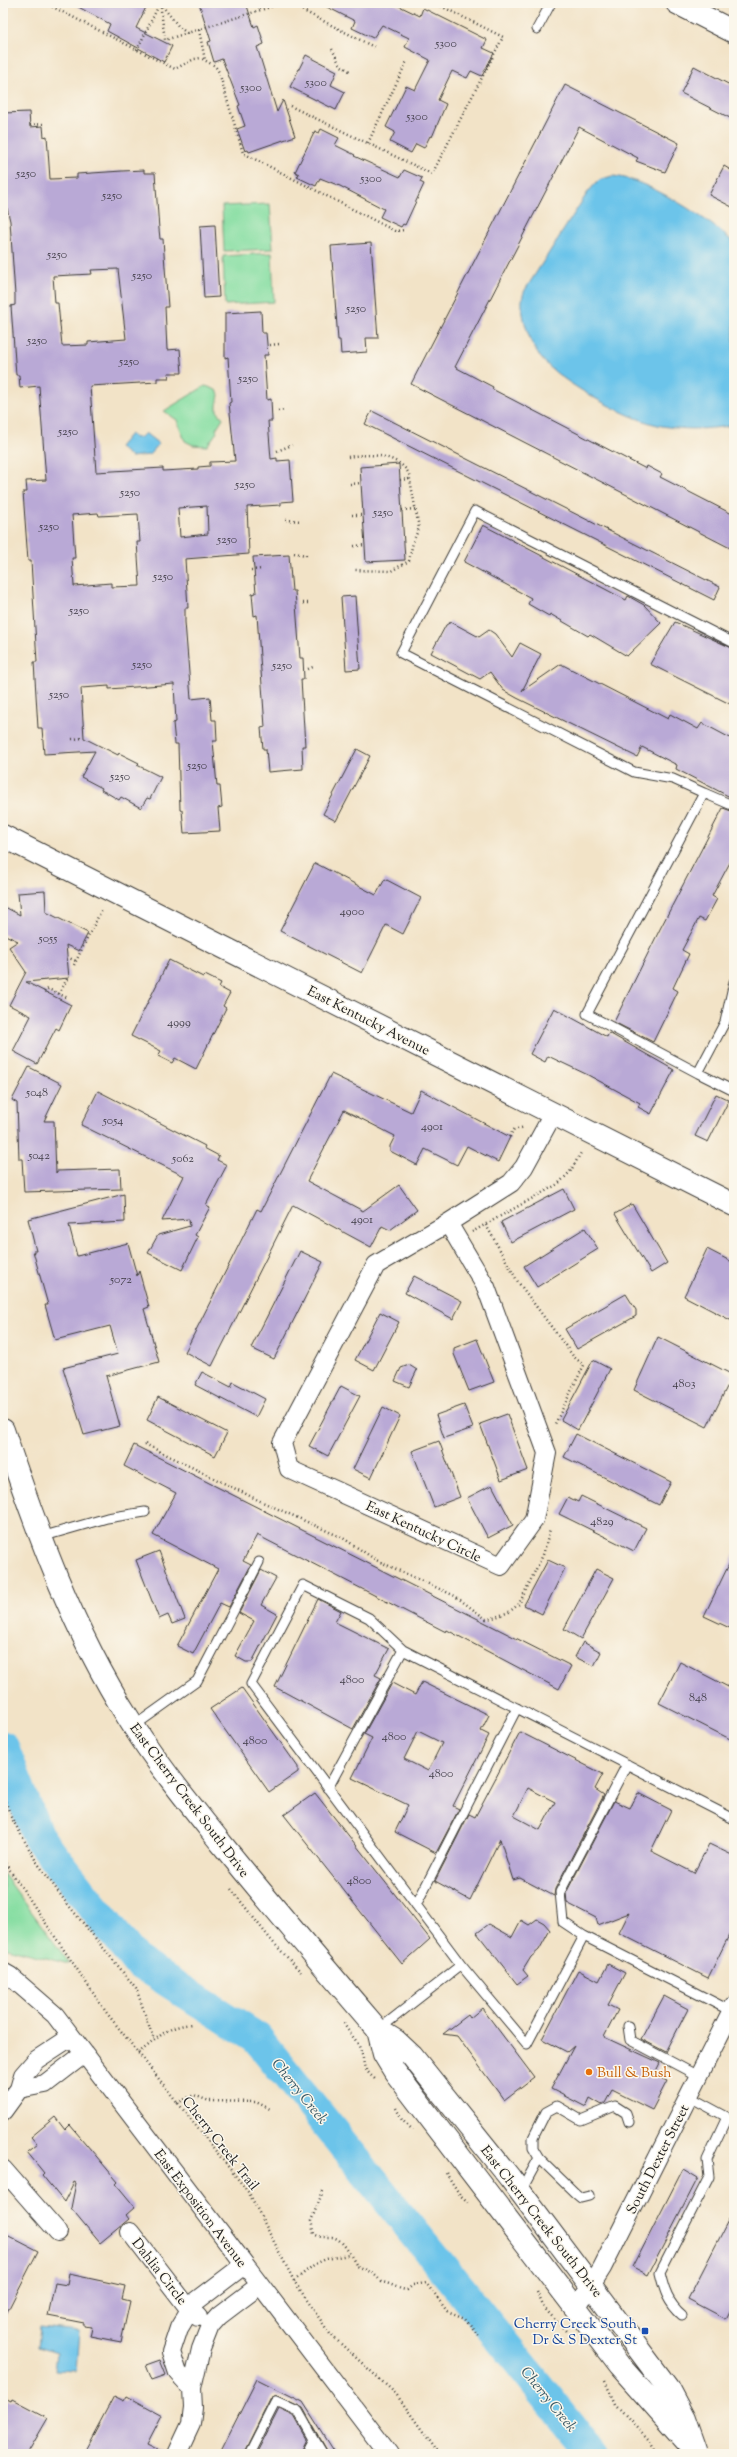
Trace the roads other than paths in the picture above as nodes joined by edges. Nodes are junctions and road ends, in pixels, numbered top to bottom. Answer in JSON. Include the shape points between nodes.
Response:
{"nodes":[{"id":1,"x":551,"y":3,"type":"edge"},
{"id":2,"x":677,"y":3,"type":"edge"},
{"id":3,"x":537,"y":29,"type":"dead end"},
{"id":4,"x":734,"y":32,"type":"edge"},
{"id":5,"x":734,"y":643,"type":"edge"},
{"id":6,"x":704,"y":793,"type":"junction"},
{"id":7,"x":734,"y":806,"type":"edge"},
{"id":8,"x":3,"y":836,"type":"edge"},
{"id":9,"x":734,"y":982,"type":"edge"},
{"id":10,"x":698,"y":1073,"type":"junction"},
{"id":11,"x":734,"y":1091,"type":"edge"},
{"id":12,"x":553,"y":1114,"type":"junction"},
{"id":13,"x":734,"y":1205,"type":"edge"},
{"id":14,"x":448,"y":1223,"type":"junction"},
{"id":15,"x":3,"y":1430,"type":"edge"},
{"id":16,"x":145,"y":1512,"type":"dead end"},
{"id":17,"x":41,"y":1537,"type":"junction"},
{"id":18,"x":259,"y":1562,"type":"dead end"},
{"id":19,"x":403,"y":1650,"type":"junction"},
{"id":20,"x":517,"y":1708,"type":"junction"},
{"id":21,"x":134,"y":1726,"type":"junction"},
{"id":22,"x":627,"y":1764,"type":"junction"},
{"id":23,"x":328,"y":1788,"type":"junction"},
{"id":24,"x":734,"y":1819,"type":"edge"},
{"id":25,"x":416,"y":1905,"type":"junction"},
{"id":26,"x":584,"y":1936,"type":"junction"},
{"id":27,"x":461,"y":1965,"type":"junction"},
{"id":28,"x":3,"y":1972,"type":"edge"},
{"id":29,"x":733,"y":2008,"type":"edge"},
{"id":30,"x":628,"y":2026,"type":"dead end"},
{"id":31,"x":378,"y":2030,"type":"junction"},
{"id":32,"x":71,"y":2037,"type":"junction"},
{"id":33,"x":84,"y":2054,"type":"junction"},
{"id":34,"x":698,"y":2076,"type":"junction"},
{"id":35,"x":19,"y":2089,"type":"junction"},
{"id":36,"x":688,"y":2096,"type":"junction"},
{"id":37,"x":3,"y":2111,"type":"edge"},
{"id":38,"x":731,"y":2115,"type":"edge"},
{"id":39,"x":629,"y":2122,"type":"dead end"},
{"id":40,"x":538,"y":2158,"type":"junction"},
{"id":41,"x":3,"y":2169,"type":"edge"},
{"id":42,"x":520,"y":2192,"type":"junction"},
{"id":43,"x":589,"y":2196,"type":"dead end"},
{"id":44,"x":58,"y":2232,"type":"dead end"},
{"id":45,"x":130,"y":2232,"type":"dead end"},
{"id":46,"x":244,"y":2265,"type":"junction"},
{"id":47,"x":260,"y":2285,"type":"junction"},
{"id":48,"x":592,"y":2286,"type":"junction"},
{"id":49,"x":576,"y":2309,"type":"junction"},
{"id":50,"x":190,"y":2310,"type":"junction"},
{"id":51,"x":682,"y":2315,"type":"dead end"},
{"id":52,"x":210,"y":2326,"type":"junction"},
{"id":53,"x":192,"y":2388,"type":"junction"},
{"id":54,"x":314,"y":2439,"type":"junction"},
{"id":55,"x":697,"y":2452,"type":"edge"},
{"id":56,"x":177,"y":2454,"type":"edge"},
{"id":57,"x":249,"y":2454,"type":"edge"},
{"id":58,"x":306,"y":2454,"type":"edge"},
{"id":59,"x":323,"y":2454,"type":"edge"},
{"id":60,"x":389,"y":2454,"type":"edge"}],
"edges":[{"from":1,"to":3,"type":"lane"},
{"from":2,"to":4,"type":"main road"},
{"from":5,"to":6,"type":"lane","via":[[475,512],[401,653],[634,772],[673,779]]},
{"from":6,"to":7,"type":"lane"},
{"from":6,"to":10,"type":"lane","via":[[587,1014]]},
{"from":8,"to":12,"type":"main road","name":"East Kentucky Avenue"},
{"from":9,"to":10,"type":"lane","via":[[725,1022]]},
{"from":10,"to":11,"type":"lane"},
{"from":12,"to":13,"type":"main road","name":"East Kentucky Avenue"},
{"from":12,"to":14,"type":"street","name":"East Kentucky Circle","via":[[518,1176]]},
{"from":14,"to":14,"type":"street","name":"East Kentucky Circle","via":[[376,1265],[282,1443],[289,1469],[501,1566],[534,1520],[547,1453],[486,1287]]},
{"from":15,"to":17,"type":"main road","name":"East Cherry Creek South Drive"},
{"from":16,"to":17,"type":"lane","via":[[107,1518]]},
{"from":17,"to":21,"type":"main road","name":"East Cherry Creek South Drive","via":[[82,1632]]},
{"from":18,"to":21,"type":"lane","via":[[197,1680]]},
{"from":19,"to":20,"type":"lane"},
{"from":19,"to":23,"type":"lane"},
{"from":19,"to":23,"type":"lane","via":[[369,1618],[303,1585],[251,1684]]},
{"from":20,"to":22,"type":"lane"},
{"from":20,"to":25,"type":"lane"},
{"from":21,"to":31,"type":"main road","name":"East Cherry Creek South Drive","via":[[178,1789]]},
{"from":22,"to":24,"type":"lane"},
{"from":22,"to":26,"type":"lane","via":[[560,1892],[563,1922]]},
{"from":23,"to":25,"type":"lane"},
{"from":25,"to":27,"type":"lane"},
{"from":26,"to":27,"type":"lane","via":[[527,2044]]},
{"from":26,"to":29,"type":"lane"},
{"from":27,"to":31,"type":"lane"},
{"from":28,"to":32,"type":"street","name":"East Exposition Avenue","via":[[55,2015]]},
{"from":29,"to":34,"type":"street","name":"South Dexter Street"},
{"from":30,"to":34,"type":"lane","via":[[630,2040]]},
{"from":31,"to":42,"type":"main road","name":"East Cherry Creek South Drive","via":[[396,2041],[412,2056]]},
{"from":31,"to":49,"type":"main road","name":"East Cherry Creek South Drive","via":[[384,2054],[395,2072]]},
{"from":32,"to":33,"type":"street","name":"East Exposition Avenue"},
{"from":32,"to":35,"type":"street","via":[[36,2060],[23,2076]]},
{"from":33,"to":35,"type":"street","via":[[45,2084]]},
{"from":33,"to":46,"type":"street","name":"East Exposition Avenue"},
{"from":34,"to":36,"type":"street","name":"South Dexter Street"},
{"from":35,"to":37,"type":"street"},
{"from":36,"to":38,"type":"lane"},
{"from":36,"to":48,"type":"street","name":"South Dexter Street"},
{"from":38,"to":51,"type":"lane","via":[[707,2160],[709,2177],[660,2273],[666,2297],[672,2307]]},
{"from":39,"to":40,"type":"lane","via":[[626,2113],[615,2106],[581,2120],[557,2106],[546,2112],[533,2138],[533,2148]]},
{"from":40,"to":42,"type":"lane"},
{"from":40,"to":43,"type":"lane","via":[[581,2198]]},
{"from":41,"to":44,"type":"street"},
{"from":42,"to":48,"type":"main road","name":"East Cherry Creek South Drive"},
{"from":45,"to":50,"type":"street","name":"Dahlia Circle"},
{"from":46,"to":47,"type":"street","name":"East Exposition Avenue"},
{"from":46,"to":50,"type":"street","name":"Dahlia Circle","via":[[194,2303]]},
{"from":47,"to":52,"type":"street","via":[[219,2316]]},
{"from":47,"to":60,"type":"street","name":"East Exposition Avenue"},
{"from":48,"to":49,"type":"street","name":"South Dexter Street"},
{"from":48,"to":55,"type":"main road","name":"East Cherry Creek South Drive","via":[[667,2387],[684,2419]]},
{"from":49,"to":55,"type":"main road","name":"East Cherry Creek South Drive","via":[[642,2394]]},
{"from":50,"to":52,"type":"street","name":"Dahlia Circle"},
{"from":50,"to":53,"type":"street","name":"Dahlia Circle","via":[[179,2328],[171,2352],[178,2373]]},
{"from":52,"to":53,"type":"street","via":[[201,2349]]},
{"from":53,"to":56,"type":"street","via":[[191,2424]]},
{"from":54,"to":57,"type":"lane","via":[[298,2411],[276,2401]]},
{"from":54,"to":58,"type":"lane"},
{"from":54,"to":59,"type":"lane"}]}
